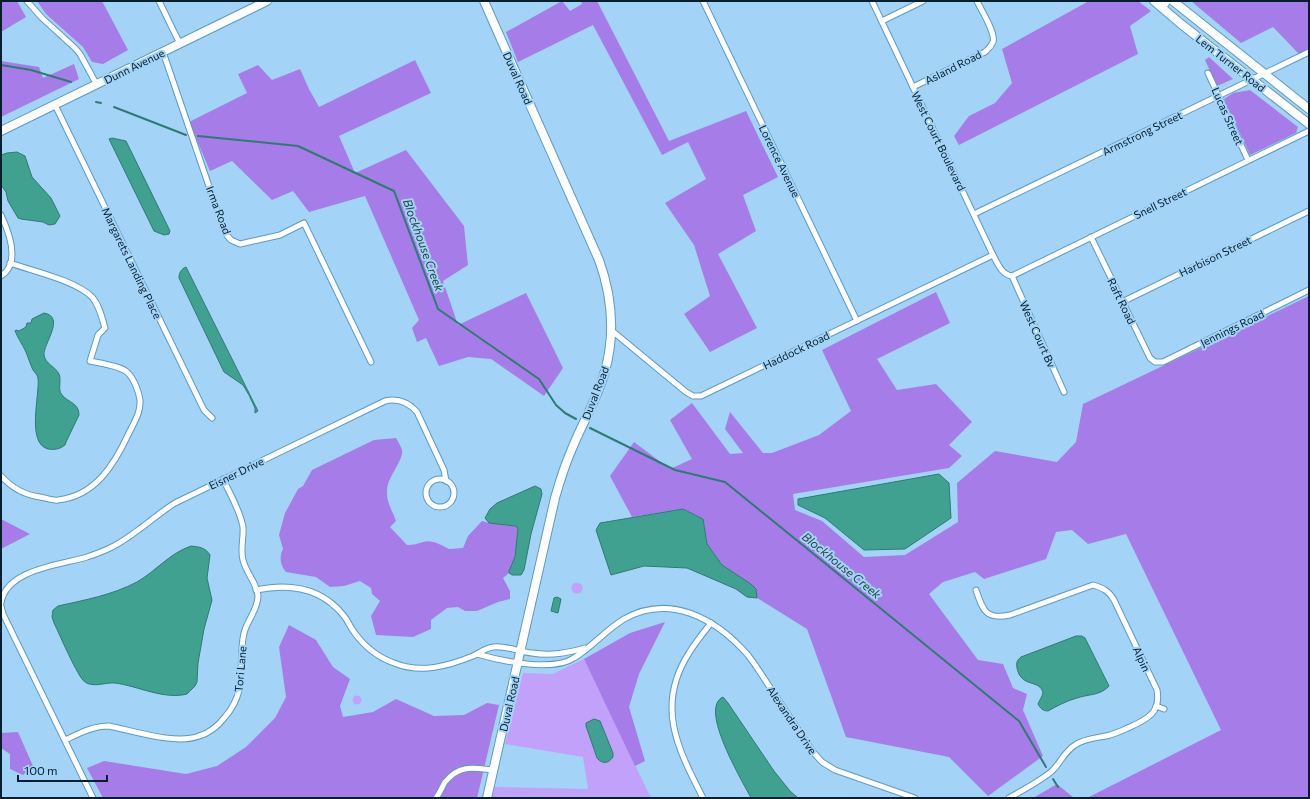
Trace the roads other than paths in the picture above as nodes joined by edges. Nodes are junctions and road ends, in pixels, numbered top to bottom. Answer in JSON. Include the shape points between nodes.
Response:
{"nodes":[{"id":1,"x":27,"y":1,"type":"edge"},
{"id":2,"x":159,"y":1,"type":"edge"},
{"id":3,"x":267,"y":1,"type":"edge"},
{"id":4,"x":484,"y":1,"type":"edge"},
{"id":5,"x":703,"y":1,"type":"edge"},
{"id":6,"x":872,"y":1,"type":"edge"},
{"id":7,"x":923,"y":1,"type":"edge"},
{"id":8,"x":977,"y":1,"type":"edge"},
{"id":9,"x":1154,"y":1,"type":"edge"},
{"id":10,"x":1173,"y":1,"type":"edge"},
{"id":11,"x":1165,"y":4,"type":"edge"},
{"id":12,"x":882,"y":21,"type":"junction"},
{"id":13,"x":180,"y":44,"type":"junction"},
{"id":14,"x":163,"y":52,"type":"junction"},
{"id":15,"x":1309,"y":52,"type":"edge"},
{"id":16,"x":1208,"y":73,"type":"dead end"},
{"id":17,"x":1264,"y":73,"type":"junction"},
{"id":18,"x":1252,"y":79,"type":"junction"},
{"id":19,"x":97,"y":85,"type":"junction"},
{"id":20,"x":913,"y":87,"type":"junction"},
{"id":21,"x":1219,"y":95,"type":"junction"},
{"id":22,"x":55,"y":105,"type":"junction"},
{"id":23,"x":1309,"y":109,"type":"edge"},
{"id":24,"x":1309,"y":124,"type":"edge"},
{"id":25,"x":1309,"y":130,"type":"edge"},
{"id":26,"x":1,"y":132,"type":"edge"},
{"id":27,"x":1248,"y":160,"type":"junction"},
{"id":28,"x":1309,"y":211,"type":"edge"},
{"id":29,"x":974,"y":214,"type":"junction"},
{"id":30,"x":1,"y":215,"type":"edge"},
{"id":31,"x":1091,"y":237,"type":"junction"},
{"id":32,"x":993,"y":255,"type":"junction"},
{"id":33,"x":10,"y":263,"type":"junction"},
{"id":34,"x":1,"y":276,"type":"edge"},
{"id":35,"x":1012,"y":276,"type":"junction"},
{"id":36,"x":1309,"y":290,"type":"edge"},
{"id":37,"x":1122,"y":302,"type":"junction"},
{"id":38,"x":857,"y":320,"type":"junction"},
{"id":39,"x":611,"y":330,"type":"junction"},
{"id":40,"x":371,"y":362,"type":"dead end"},
{"id":41,"x":1155,"y":362,"type":"joint"},
{"id":42,"x":1064,"y":392,"type":"dead end"},
{"id":43,"x":212,"y":418,"type":"dead end"},
{"id":44,"x":1,"y":476,"type":"edge"},
{"id":45,"x":223,"y":479,"type":"junction"},
{"id":46,"x":446,"y":481,"type":"junction"},
{"id":47,"x":256,"y":590,"type":"junction"},
{"id":48,"x":976,"y":590,"type":"dead end"},
{"id":49,"x":1,"y":603,"type":"edge"},
{"id":50,"x":1,"y":606,"type":"edge"},
{"id":51,"x":711,"y":623,"type":"junction"},
{"id":52,"x":588,"y":647,"type":"junction"},
{"id":53,"x":520,"y":651,"type":"junction"},
{"id":54,"x":477,"y":654,"type":"junction"},
{"id":55,"x":518,"y":662,"type":"junction"},
{"id":56,"x":1156,"y":706,"type":"junction"},
{"id":57,"x":1164,"y":710,"type":"dead end"},
{"id":58,"x":65,"y":740,"type":"junction"},
{"id":59,"x":493,"y":770,"type":"junction"},
{"id":60,"x":93,"y":798,"type":"edge"},
{"id":61,"x":436,"y":798,"type":"edge"},
{"id":62,"x":487,"y":798,"type":"edge"},
{"id":63,"x":703,"y":798,"type":"edge"},
{"id":64,"x":915,"y":798,"type":"edge"},
{"id":65,"x":1009,"y":798,"type":"edge"}],
"edges":[{"from":1,"to":19,"type":"street","via":[[75,48]]},
{"from":2,"to":13,"type":"street"},
{"from":3,"to":13,"type":"main road","name":"Dunn Avenue"},
{"from":4,"to":39,"type":"main road","name":"Duval Road","via":[[599,260],[609,300]]},
{"from":5,"to":38,"type":"street","name":"Lorence Avenue"},
{"from":6,"to":12,"type":"street","name":"West Court Boulevard"},
{"from":7,"to":12,"type":"street"},
{"from":8,"to":20,"type":"street","name":"Asland Road","via":[[992,32],[990,47],[985,52]]},
{"from":9,"to":11,"type":"main road","name":"Lem Turner Road"},
{"from":10,"to":17,"type":"main road","name":"Lem Turner Road"},
{"from":11,"to":18,"type":"main road","name":"Lem Turner Road","via":[[1181,24]]},
{"from":12,"to":20,"type":"street","name":"West Court Boulevard"},
{"from":13,"to":14,"type":"main road","name":"Dunn Avenue"},
{"from":14,"to":19,"type":"main road","name":"Dunn Avenue"},
{"from":14,"to":40,"type":"street","name":"Irma Road","via":[[228,237],[240,244],[280,235],[304,223]]},
{"from":15,"to":17,"type":"street","name":"Armstrong Street"},
{"from":16,"to":21,"type":"street","name":"Lucas Street"},
{"from":17,"to":18,"type":"street","name":"Armstrong Street"},
{"from":17,"to":23,"type":"main road","name":"Lem Turner Road"},
{"from":18,"to":21,"type":"street","name":"Armstrong Street"},
{"from":18,"to":24,"type":"main road","name":"Lem Turner Road"},
{"from":19,"to":22,"type":"main road","name":"Dunn Avenue"},
{"from":20,"to":29,"type":"street","name":"West Court Boulevard"},
{"from":21,"to":27,"type":"street","name":"Lucas Street"},
{"from":21,"to":29,"type":"street","name":"Armstrong Street"},
{"from":22,"to":26,"type":"main road","name":"Dunn Avenue"},
{"from":22,"to":43,"type":"street","name":"Margarets Landing Place","via":[[204,410]]},
{"from":25,"to":27,"type":"street","name":"Snell Street"},
{"from":27,"to":31,"type":"street","name":"Snell Street"},
{"from":28,"to":37,"type":"street","name":"Harbison Street"},
{"from":29,"to":32,"type":"street","name":"West Court Boulevard"},
{"from":30,"to":33,"type":"street","via":[[8,230],[12,253]]},
{"from":31,"to":35,"type":"street","name":"Snell Street"},
{"from":31,"to":37,"type":"street","name":"Raft Road"},
{"from":32,"to":35,"type":"street","name":"West Court Boulevard","via":[[1002,272]]},
{"from":32,"to":38,"type":"street","name":"Haddock Road"},
{"from":33,"to":34,"type":"street"},
{"from":33,"to":44,"type":"street","via":[[78,287],[92,297],[105,328],[98,335],[90,361],[127,372],[140,400],[138,412],[125,442],[109,470],[94,486],[57,501],[31,496],[10,485]]},
{"from":35,"to":42,"type":"street","name":"West Court Bv"},
{"from":36,"to":41,"type":"street","name":"Jennings Road","via":[[1163,362]]},
{"from":37,"to":41,"type":"street","name":"Raft Road","via":[[1150,358]]},
{"from":38,"to":39,"type":"street","name":"Haddock Road","via":[[701,396],[693,396],[686,392]]},
{"from":39,"to":53,"type":"main road","name":"Duval Road","via":[[601,382],[564,468],[555,498]]},
{"from":45,"to":46,"type":"street","name":"Eisner Drive","via":[[385,401],[392,400],[405,402],[417,412],[444,470]]},
{"from":45,"to":47,"type":"street","name":"Tori Lane","via":[[241,520],[243,561]]},
{"from":45,"to":49,"type":"street","name":"Eisner Drive","via":[[174,503],[137,532],[114,546],[87,557],[44,567],[14,581],[7,587]]},
{"from":46,"to":46,"type":"street","name":"Eisner Drive","via":[[433,481],[427,487],[426,496],[432,504],[445,506],[452,500],[454,491]]},
{"from":47,"to":54,"type":"street","name":"Alexandra Drive","via":[[281,586],[302,589],[320,596],[344,616],[359,639],[370,650],[401,666],[420,669],[443,666]]},
{"from":47,"to":58,"type":"street","name":"Tori Lane","via":[[257,604],[244,633],[238,696],[230,712],[213,729],[198,737],[178,739],[102,726]]},
{"from":48,"to":56,"type":"street","name":"Alpin","via":[[985,612],[999,617],[1093,585],[1105,589],[1114,600],[1157,690]]},
{"from":50,"to":58,"type":"street"},
{"from":51,"to":52,"type":"street","name":"Alexandra Drive","via":[[685,611],[661,608],[648,610],[624,619]]},
{"from":51,"to":63,"type":"street","via":[[683,663],[672,700],[675,735]]},
{"from":51,"to":64,"type":"street","name":"Alexandra Drive","via":[[747,655],[812,752],[822,762],[835,770]]},
{"from":52,"to":53,"type":"street","name":"Alexandra Drive","via":[[556,655]]},
{"from":52,"to":55,"type":"street","name":"Alexandra Drive","via":[[574,659],[558,664],[539,666]]},
{"from":53,"to":54,"type":"street","name":"Alexandra Drive","via":[[492,647]]},
{"from":53,"to":55,"type":"main road","name":"Duval Road"},
{"from":54,"to":55,"type":"street","name":"Alexandra Drive"},
{"from":55,"to":59,"type":"main road","name":"Duval Road"},
{"from":56,"to":57,"type":"street"},
{"from":56,"to":65,"type":"street","via":[[1143,722],[1088,739],[1074,746],[1062,756],[1049,773]]},
{"from":58,"to":60,"type":"street"},
{"from":59,"to":61,"type":"street","via":[[466,767],[454,772]]},
{"from":59,"to":62,"type":"main road","name":"Duval Road"}]}
